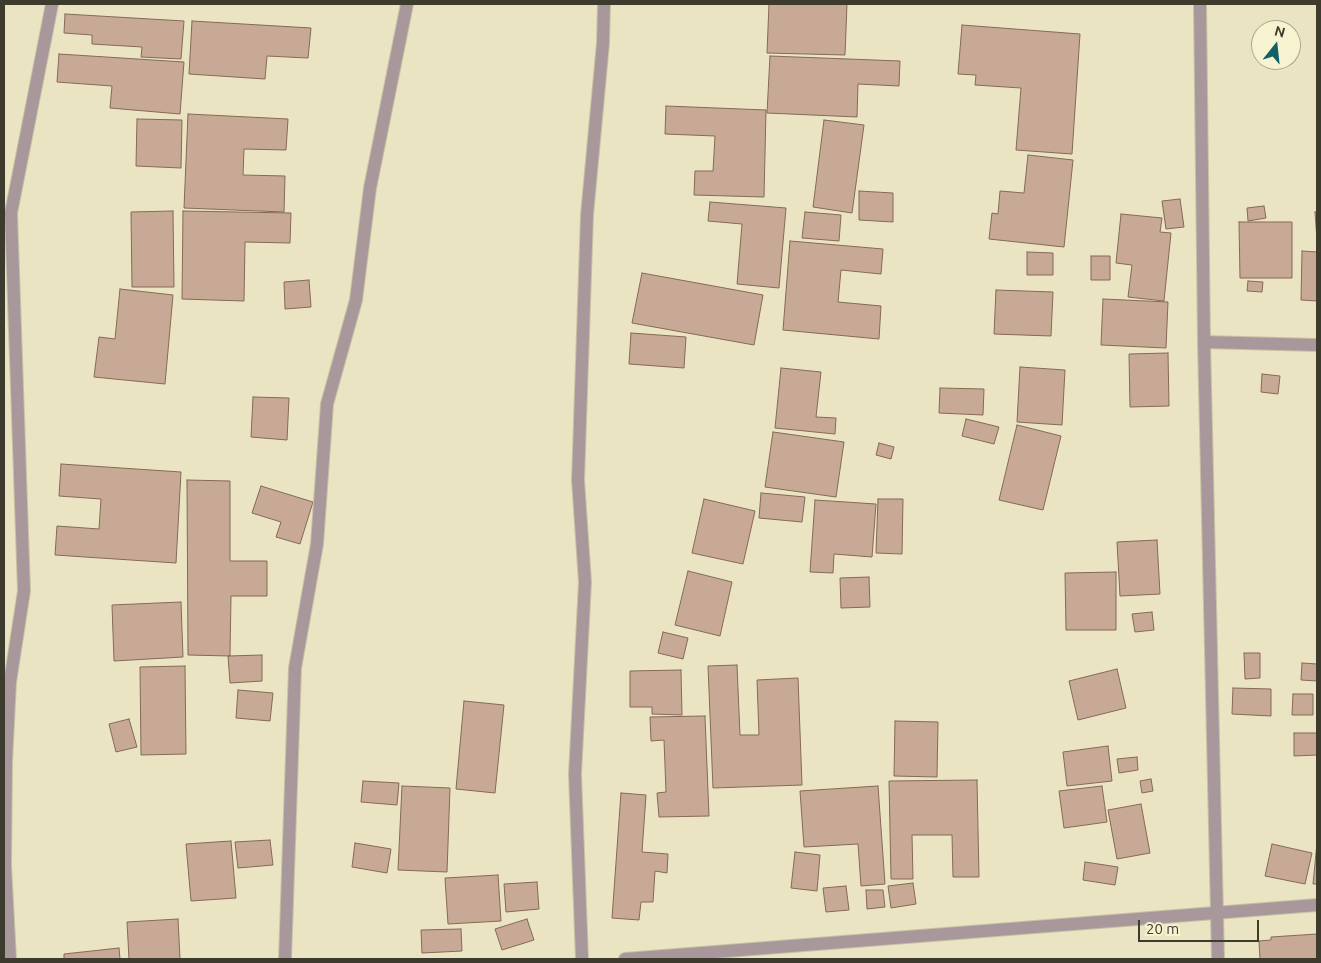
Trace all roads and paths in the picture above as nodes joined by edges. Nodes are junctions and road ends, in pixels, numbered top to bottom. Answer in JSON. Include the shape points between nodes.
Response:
{"nodes":[{"id":1,"x":52,"y":4,"type":"edge"},
{"id":2,"x":407,"y":4,"type":"edge"},
{"id":3,"x":604,"y":4,"type":"edge"},
{"id":4,"x":1200,"y":4,"type":"edge"},
{"id":5,"x":9,"y":305,"type":"edge"},
{"id":6,"x":1204,"y":342,"type":"junction"},
{"id":7,"x":1317,"y":345,"type":"edge"},
{"id":8,"x":1317,"y":905,"type":"edge"},
{"id":9,"x":1218,"y":912,"type":"junction"},
{"id":10,"x":10,"y":959,"type":"edge"},
{"id":11,"x":285,"y":959,"type":"edge"},
{"id":12,"x":582,"y":959,"type":"edge"},
{"id":13,"x":625,"y":959,"type":"edge"},
{"id":14,"x":1218,"y":959,"type":"edge"}],
"edges":[{"from":1,"to":5,"type":"street","via":[[11,213]]},
{"from":2,"to":11,"type":"street","via":[[370,188],[356,300],[327,404],[316,544],[295,668]]},
{"from":3,"to":12,"type":"street","via":[[587,215],[578,480],[584,582],[575,774]]},
{"from":4,"to":6,"type":"street"},
{"from":5,"to":10,"type":"street","via":[[24,592],[10,682],[6,762],[5,865]]},
{"from":6,"to":7,"type":"street"},
{"from":6,"to":9,"type":"street"},
{"from":8,"to":9,"type":"street"},
{"from":9,"to":13,"type":"street"},
{"from":9,"to":14,"type":"street"}]}
